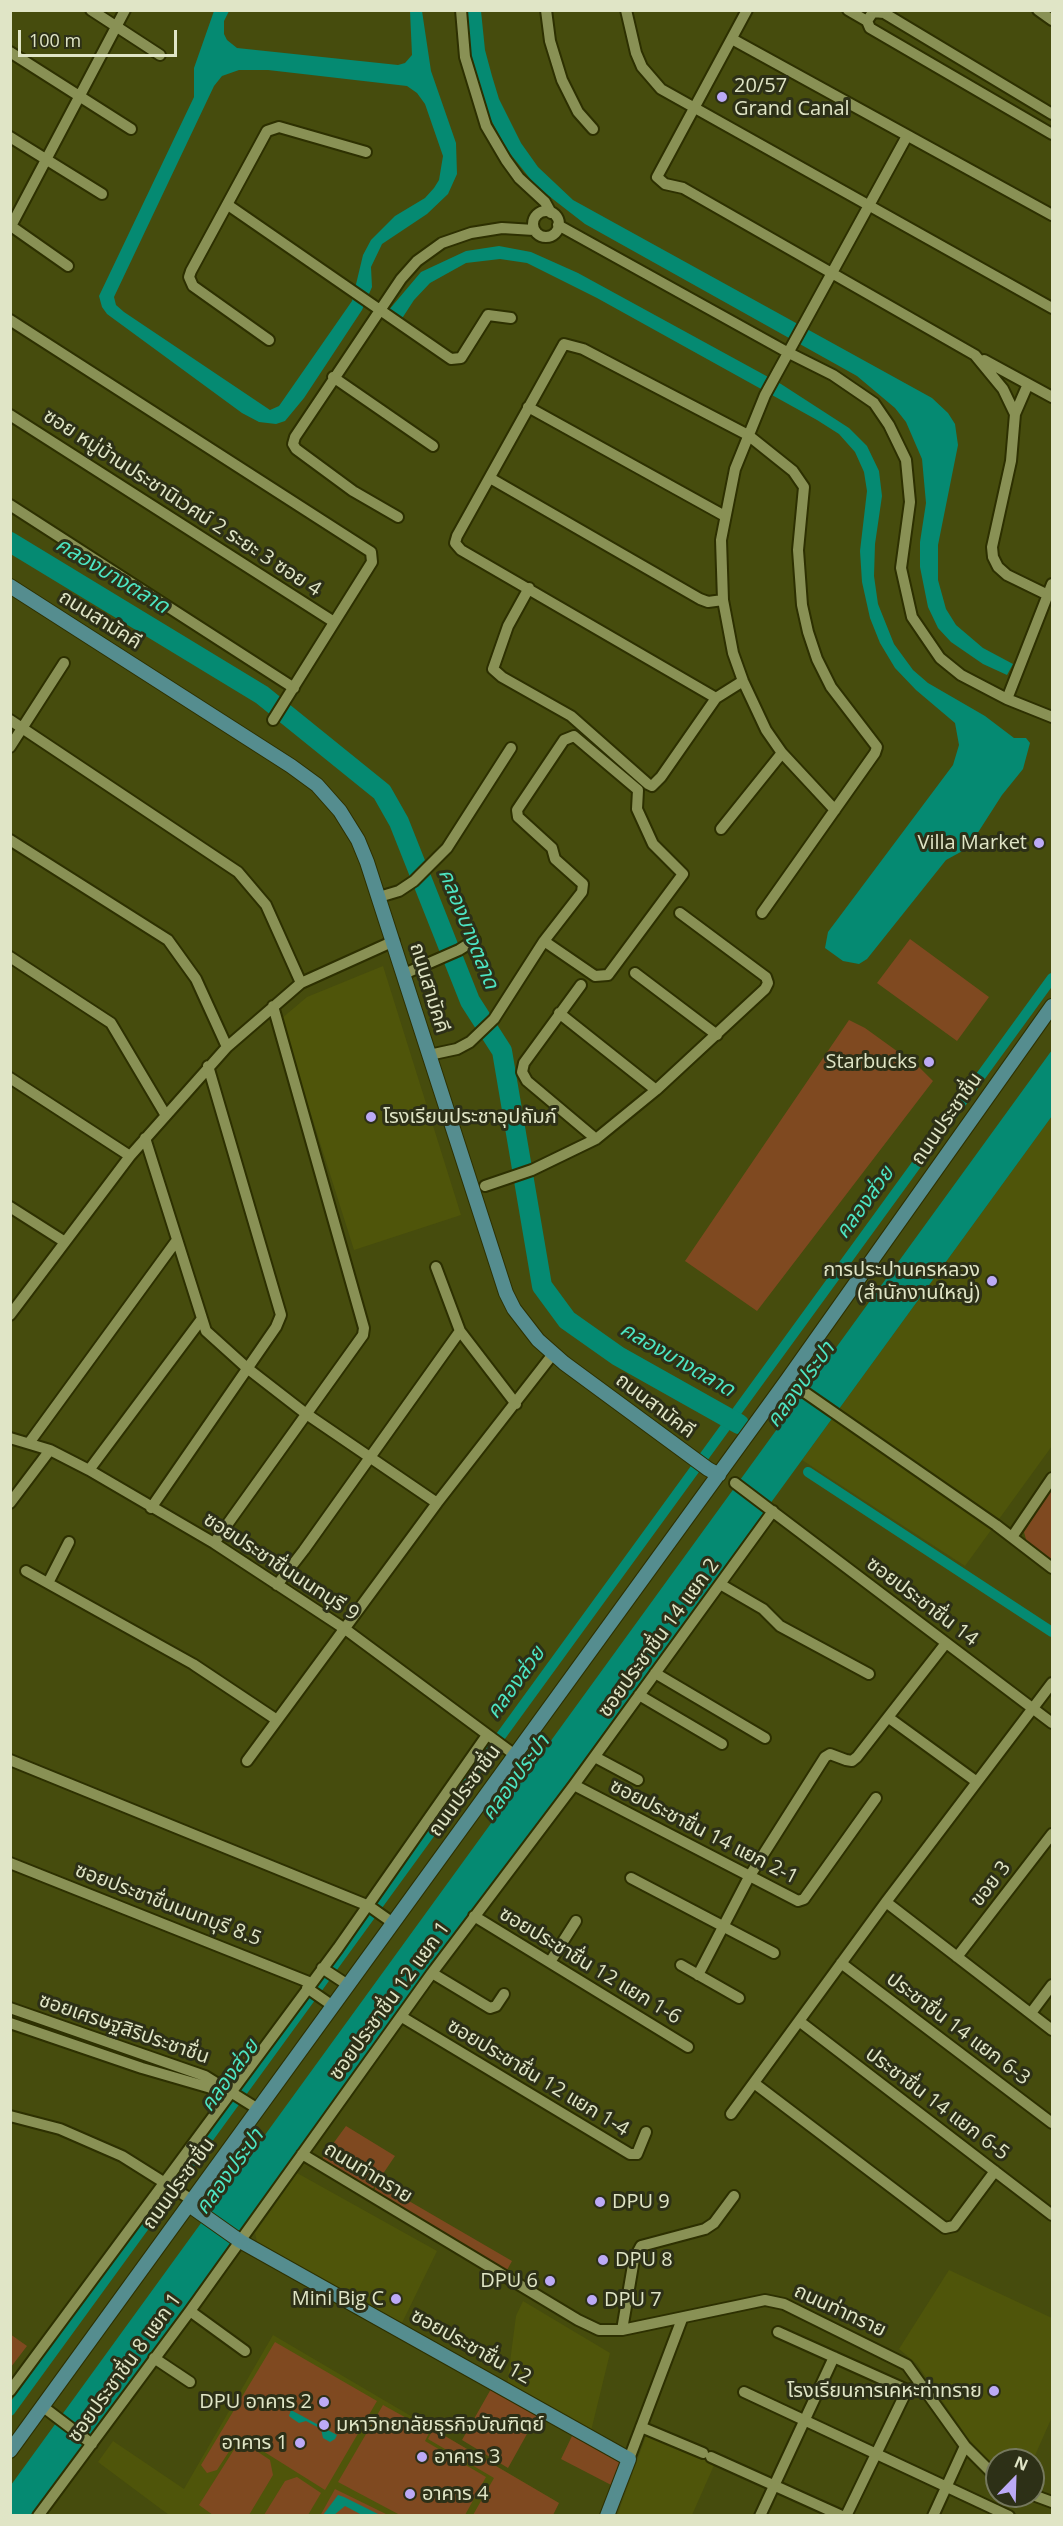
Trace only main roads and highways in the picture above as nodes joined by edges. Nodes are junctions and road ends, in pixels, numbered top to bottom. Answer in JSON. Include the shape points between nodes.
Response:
{"nodes":[{"id":1,"x":10,"y":586,"type":"edge"},
{"id":2,"x":1053,"y":1006,"type":"edge"},
{"id":3,"x":713,"y":1472,"type":"junction"},
{"id":4,"x":193,"y":2206,"type":"junction"},
{"id":5,"x":10,"y":2451,"type":"edge"},
{"id":6,"x":607,"y":2516,"type":"edge"}],
"edges":[{"from":1,"to":3,"type":"main road","name":"ถนนสามัคคี","via":[[258,743],[317,785],[340,812],[358,840],[379,897],[506,1293],[524,1324],[553,1354]]},
{"from":2,"to":3,"type":"main road","name":"ถนนประชาชื่น","via":[[793,1384]]},
{"from":3,"to":4,"type":"main road","name":"ถนนประชาชื่น","via":[[342,1981]]},
{"from":4,"to":5,"type":"main road","name":"ถนนประชาชื่น"},
{"from":4,"to":6,"type":"main road","name":"ซอยประชาชื่น 12","via":[[238,2241],[629,2459]]}]}
